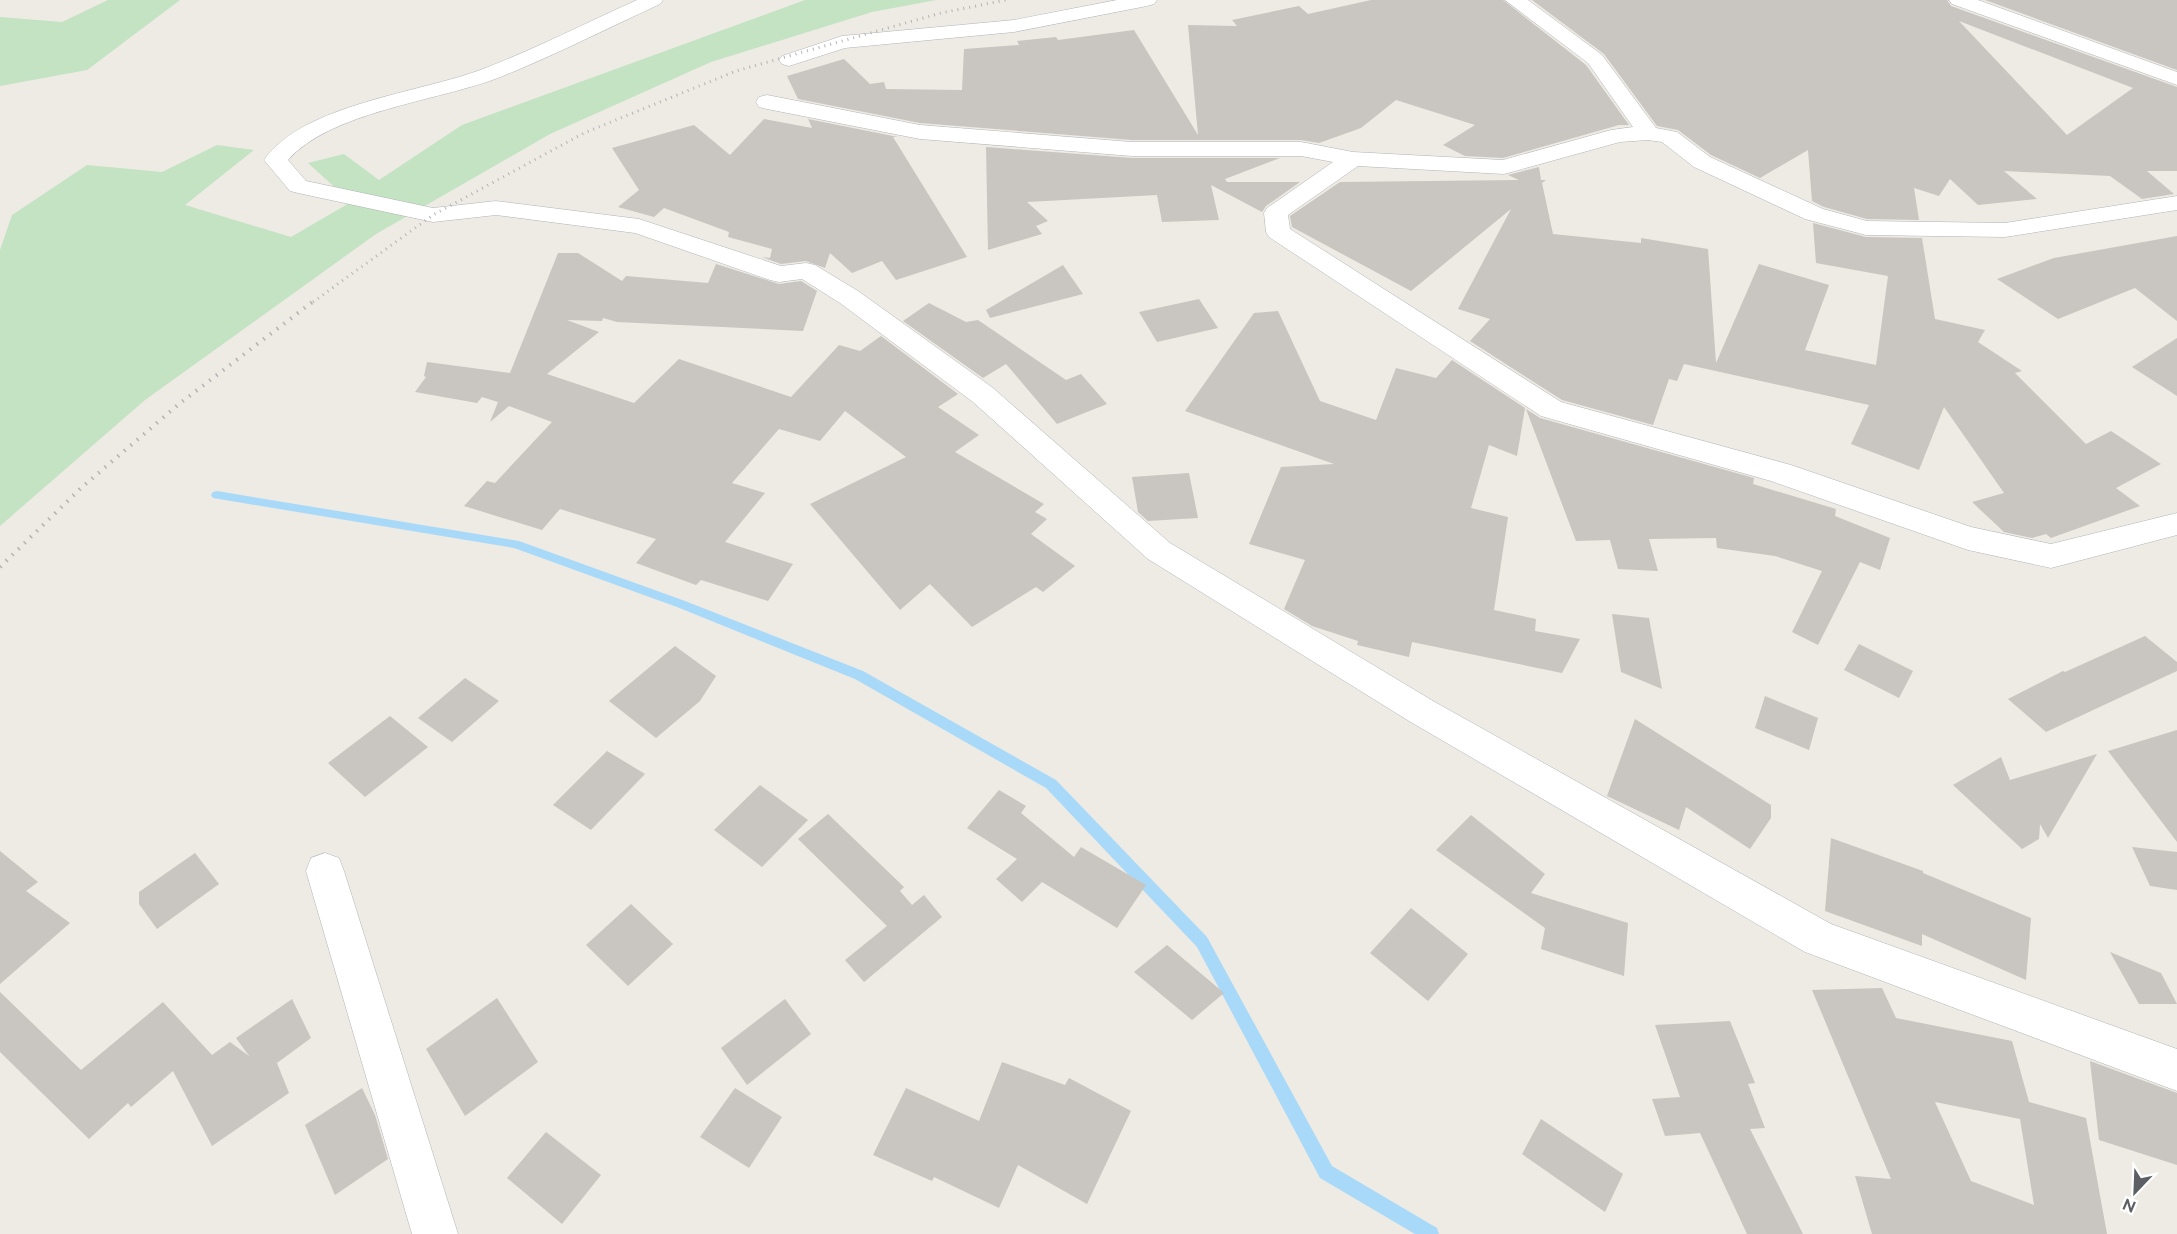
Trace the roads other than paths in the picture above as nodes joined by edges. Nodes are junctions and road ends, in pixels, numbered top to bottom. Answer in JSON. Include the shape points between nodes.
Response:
{"nodes":[{"id":1,"x":653,"y":0,"type":"edge"},
{"id":2,"x":1147,"y":0,"type":"edge"},
{"id":3,"x":1515,"y":0,"type":"edge"},
{"id":4,"x":1959,"y":0,"type":"edge"},
{"id":5,"x":789,"y":60,"type":"dead end"},
{"id":6,"x":2177,"y":79,"type":"edge"},
{"id":7,"x":767,"y":102,"type":"dead end"},
{"id":8,"x":1648,"y":133,"type":"junction"},
{"id":9,"x":1353,"y":159,"type":"junction"},
{"id":10,"x":2177,"y":203,"type":"edge"},
{"id":11,"x":2177,"y":524,"type":"edge"},
{"id":12,"x":325,"y":871,"type":"dead end"},
{"id":13,"x":2177,"y":1070,"type":"edge"},
{"id":14,"x":435,"y":1234,"type":"edge"}],
"edges":[{"from":1,"to":13,"type":"street","via":[[491,73],[342,116],[292,142],[276,160],[298,186],[433,215],[496,207],[639,226],[779,274],[806,272],[849,297],[983,395],[1159,551],[1421,711],[1819,939]]},
{"from":2,"to":5,"type":"street","via":[[1014,26],[842,42]]},
{"from":3,"to":8,"type":"street","via":[[1595,59]]},
{"from":4,"to":6,"type":"street"},
{"from":7,"to":9,"type":"street","via":[[920,132],[1132,149],[1301,149]]},
{"from":8,"to":9,"type":"street","via":[[1619,135],[1504,167]]},
{"from":8,"to":10,"type":"street","via":[[1669,137],[1702,162],[1814,214],[1866,228],[2005,230]]},
{"from":9,"to":11,"type":"street","via":[[1276,213],[1278,232],[1551,409],[1780,473],[1968,538],[2051,556]]},
{"from":12,"to":14,"type":"street"}]}
